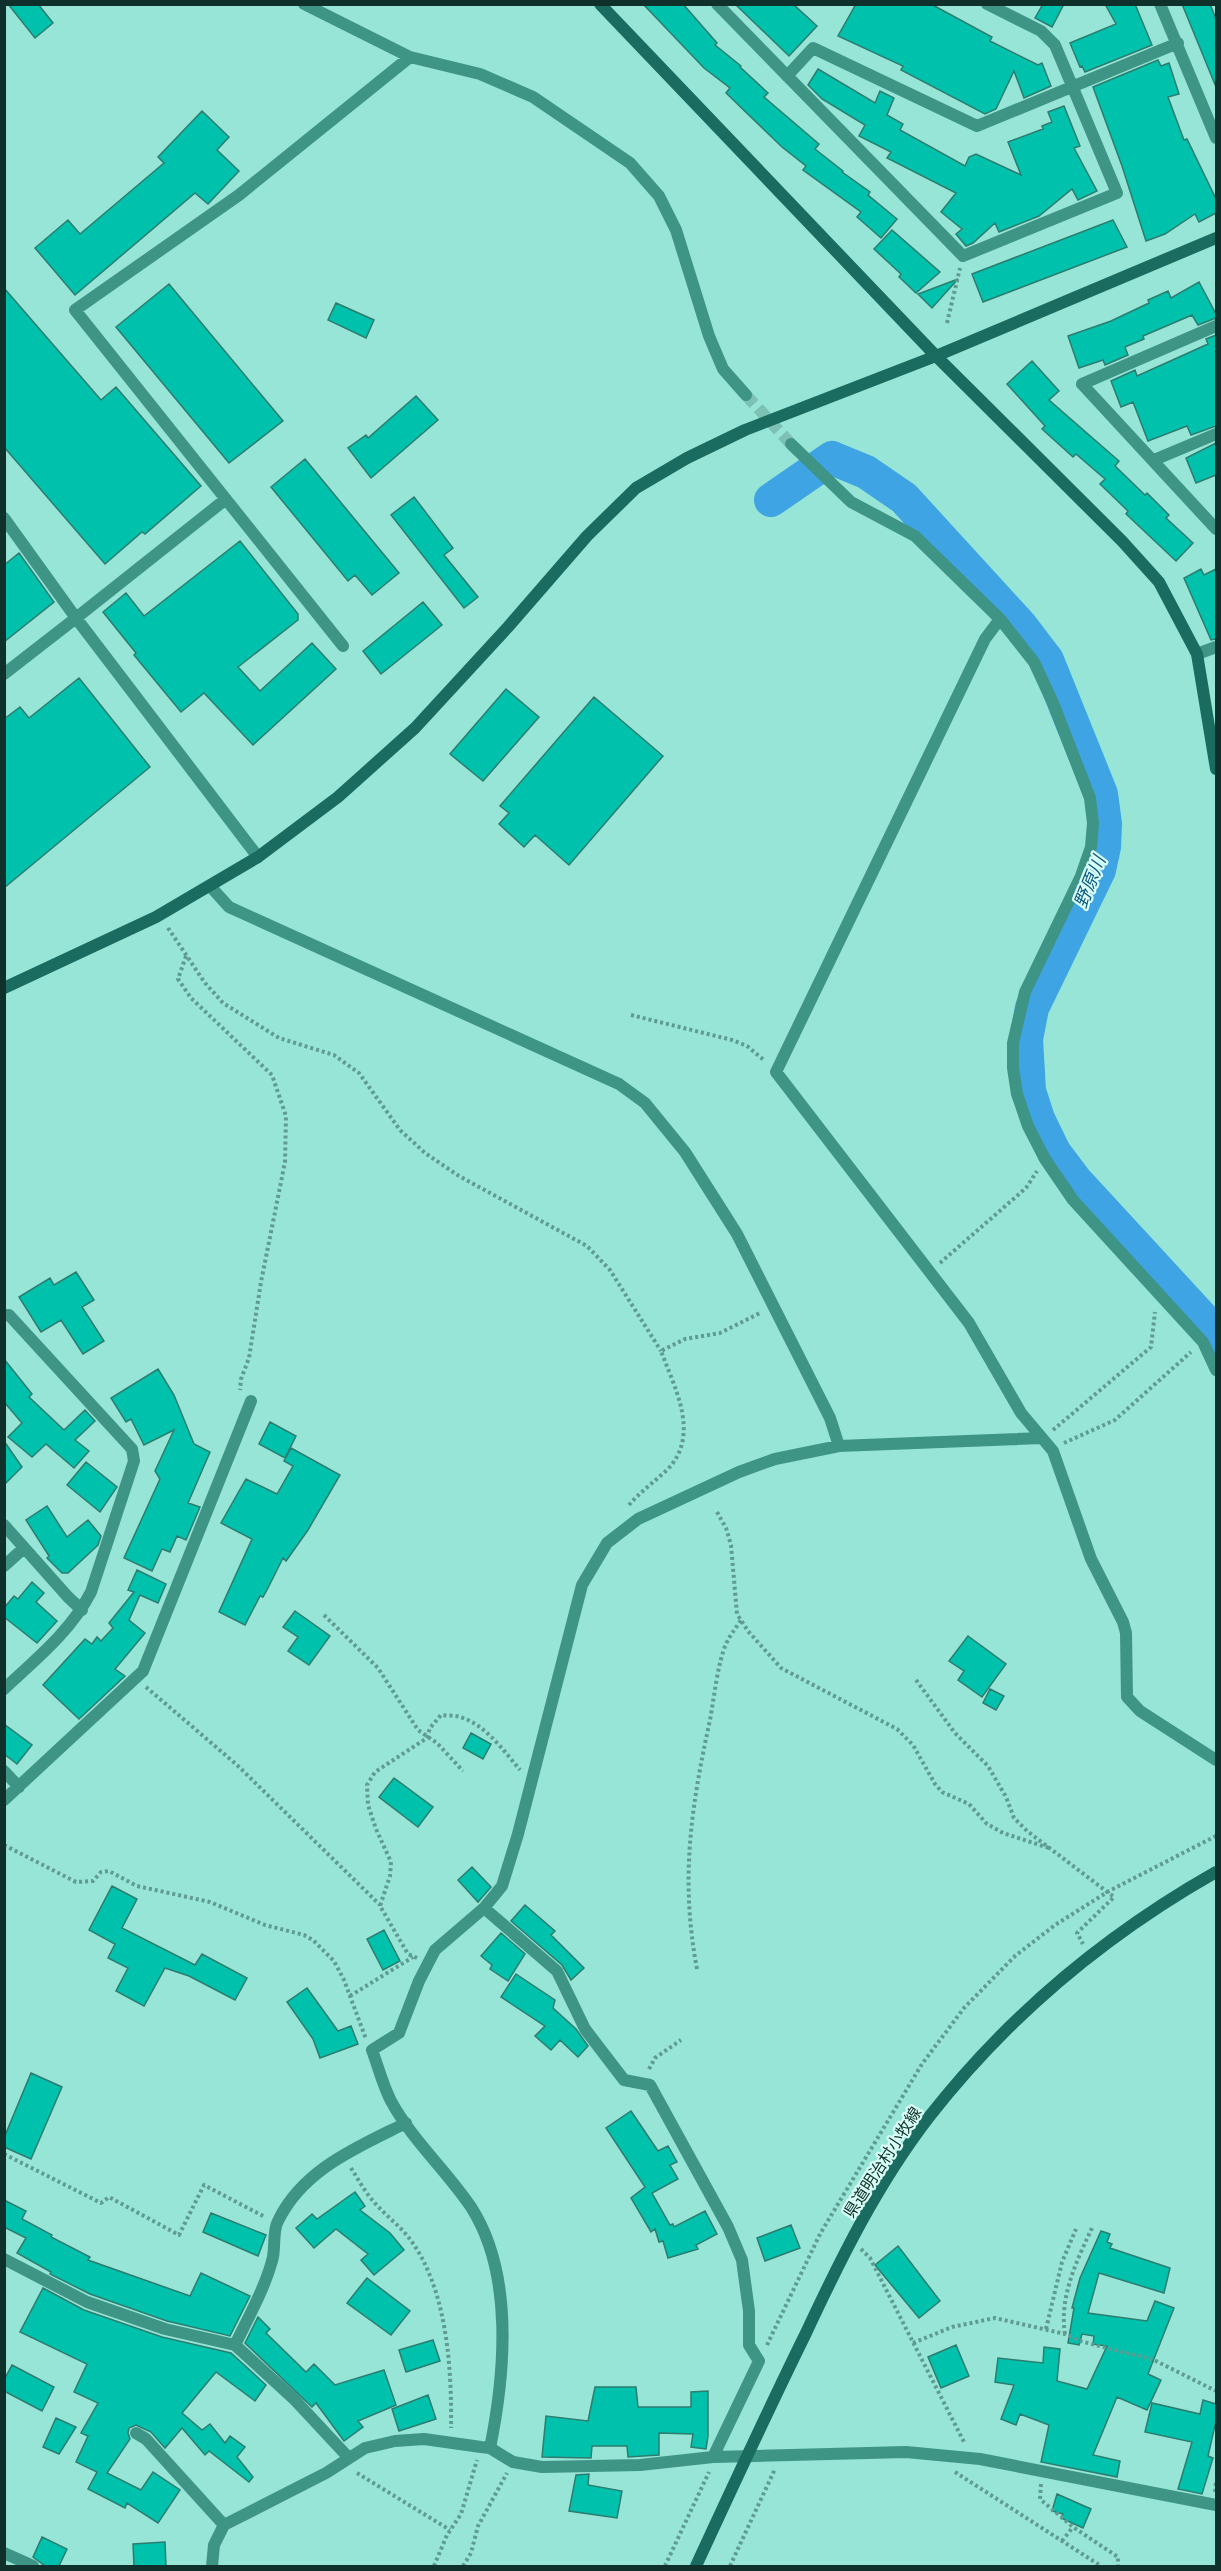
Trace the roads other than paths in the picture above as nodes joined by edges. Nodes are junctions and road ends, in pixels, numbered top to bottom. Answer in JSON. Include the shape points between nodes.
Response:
{"nodes":[{"id":1,"x":304,"y":4,"type":"edge"},
{"id":2,"x":600,"y":4,"type":"edge"},
{"id":3,"x":717,"y":4,"type":"edge"},
{"id":4,"x":987,"y":4,"type":"edge"},
{"id":5,"x":1160,"y":4,"type":"edge"},
{"id":6,"x":1178,"y":43,"type":"junction"},
{"id":7,"x":410,"y":57,"type":"junction"},
{"id":8,"x":787,"y":76,"type":"junction"},
{"id":9,"x":1074,"y":87,"type":"junction"},
{"id":10,"x":1216,"y":138,"type":"edge"},
{"id":11,"x":1216,"y":238,"type":"edge"},
{"id":12,"x":1216,"y":326,"type":"edge"},
{"id":13,"x":936,"y":356,"type":"junction"},
{"id":14,"x":746,"y":395,"type":"tunnel mouth"},
{"id":15,"x":1216,"y":434,"type":"edge"},
{"id":16,"x":791,"y":444,"type":"tunnel mouth"},
{"id":17,"x":1154,"y":460,"type":"junction"},
{"id":18,"x":226,"y":499,"type":"junction"},
{"id":19,"x":4,"y":518,"type":"edge"},
{"id":20,"x":1216,"y":529,"type":"edge"},
{"id":21,"x":76,"y":618,"type":"junction"},
{"id":22,"x":1000,"y":619,"type":"junction"},
{"id":23,"x":343,"y":646,"type":"dead end"},
{"id":24,"x":1216,"y":647,"type":"edge"},
{"id":25,"x":1197,"y":654,"type":"junction"},
{"id":26,"x":4,"y":674,"type":"edge"},
{"id":27,"x":1216,"y":769,"type":"edge"},
{"id":28,"x":258,"y":857,"type":"junction"},
{"id":29,"x":210,"y":885,"type":"junction"},
{"id":30,"x":4,"y":988,"type":"edge"},
{"id":31,"x":4,"y":1315,"type":"edge"},
{"id":32,"x":1216,"y":1370,"type":"edge"},
{"id":33,"x":249,"y":1406,"type":"road end"},
{"id":34,"x":1042,"y":1438,"type":"junction"},
{"id":35,"x":839,"y":1446,"type":"junction"},
{"id":36,"x":4,"y":1526,"type":"edge"},
{"id":37,"x":24,"y":1548,"type":"junction"},
{"id":38,"x":4,"y":1566,"type":"edge"},
{"id":39,"x":82,"y":1610,"type":"junction"},
{"id":40,"x":4,"y":1689,"type":"edge"},
{"id":41,"x":1216,"y":1760,"type":"edge"},
{"id":42,"x":4,"y":1772,"type":"edge"},
{"id":43,"x":19,"y":1786,"type":"junction"},
{"id":44,"x":4,"y":1800,"type":"edge"},
{"id":45,"x":1216,"y":1872,"type":"edge"},
{"id":46,"x":484,"y":1908,"type":"junction"},
{"id":47,"x":406,"y":2123,"type":"junction"},
{"id":48,"x":4,"y":2259,"type":"edge"},
{"id":49,"x":235,"y":2345,"type":"junction"},
{"id":50,"x":135,"y":2433,"type":"dead end"},
{"id":51,"x":485,"y":2448,"type":"junction"},
{"id":52,"x":747,"y":2456,"type":"junction"},
{"id":53,"x":348,"y":2457,"type":"junction"},
{"id":54,"x":713,"y":2457,"type":"junction"},
{"id":55,"x":1216,"y":2505,"type":"edge"},
{"id":56,"x":224,"y":2525,"type":"junction"},
{"id":57,"x":4,"y":2553,"type":"edge"},
{"id":58,"x":33,"y":2566,"type":"edge"},
{"id":59,"x":212,"y":2566,"type":"edge"},
{"id":60,"x":696,"y":2566,"type":"edge"}],
"edges":[{"from":1,"to":7,"type":"street"},
{"from":2,"to":13,"type":"street"},
{"from":3,"to":8,"type":"street"},
{"from":4,"to":9,"type":"street","via":[[1041,31],[1055,45]]},
{"from":5,"to":6,"type":"street"},
{"from":6,"to":9,"type":"street"},
{"from":6,"to":10,"type":"street"},
{"from":7,"to":14,"type":"street","via":[[480,74],[533,97],[630,163],[659,196],[672,222],[723,369]]},
{"from":7,"to":18,"type":"street","via":[[239,195],[75,310]]},
{"from":8,"to":9,"type":"street","via":[[813,48],[977,126]]},
{"from":8,"to":9,"type":"street","via":[[963,256],[1118,193]]},
{"from":11,"to":13,"type":"street"},
{"from":12,"to":17,"type":"street","via":[[1082,384]]},
{"from":13,"to":25,"type":"street","via":[[1151,574]]},
{"from":13,"to":28,"type":"street","via":[[745,430],[636,488],[587,536],[415,728],[338,797]]},
{"from":15,"to":17,"type":"street"},
{"from":16,"to":22,"type":"street","via":[[851,502],[915,536]]},
{"from":17,"to":20,"type":"street"},
{"from":18,"to":21,"type":"street"},
{"from":18,"to":23,"type":"street"},
{"from":19,"to":21,"type":"street"},
{"from":21,"to":26,"type":"street"},
{"from":21,"to":28,"type":"street"},
{"from":22,"to":32,"type":"street","via":[[1034,662],[1053,703],[1090,798],[1093,823],[1082,876],[1025,992],[1013,1043],[1017,1094],[1045,1159],[1073,1200],[1203,1342]]},
{"from":22,"to":34,"type":"street","via":[[985,639],[776,1072],[969,1323],[1021,1413]]},
{"from":24,"to":25,"type":"street"},
{"from":25,"to":27,"type":"street"},
{"from":28,"to":29,"type":"street"},
{"from":29,"to":30,"type":"street","via":[[160,915]]},
{"from":29,"to":35,"type":"street","via":[[230,907],[619,1084],[645,1103],[685,1152],[737,1234],[830,1418]]},
{"from":31,"to":39,"type":"street","via":[[132,1449],[134,1461]]},
{"from":33,"to":43,"type":"street","via":[[143,1671]]},
{"from":34,"to":35,"type":"street"},
{"from":34,"to":41,"type":"street","via":[[1051,1448],[1091,1559],[1123,1622],[1127,1697],[1140,1712]]},
{"from":35,"to":46,"type":"street","via":[[775,1458],[739,1472],[638,1519],[607,1543],[582,1584],[502,1886]]},
{"from":36,"to":37,"type":"street"},
{"from":37,"to":38,"type":"street"},
{"from":37,"to":39,"type":"street"},
{"from":39,"to":40,"type":"street"},
{"from":42,"to":43,"type":"street"},
{"from":43,"to":44,"type":"street"},
{"from":45,"to":52,"type":"street","name":"県道明治村小牧線","via":[[1130,1924],[1023,2011],[928,2118],[850,2243]]},
{"from":46,"to":47,"type":"street","via":[[435,1950],[399,2033],[372,2050],[391,2101]]},
{"from":46,"to":54,"type":"street","via":[[557,1971],[585,2029],[624,2080],[650,2085],[742,2260],[749,2345],[759,2361]]},
{"from":47,"to":49,"type":"street","via":[[342,2155],[311,2176],[276,2223],[272,2261]]},
{"from":47,"to":51,"type":"street","via":[[472,2209],[492,2258],[499,2287],[502,2349],[497,2413]]},
{"from":48,"to":49,"type":"street","via":[[87,2302],[165,2329]]},
{"from":49,"to":53,"type":"street","via":[[294,2399]]},
{"from":50,"to":56,"type":"street","via":[[146,2439]]},
{"from":51,"to":53,"type":"street","via":[[424,2439],[365,2448]]},
{"from":51,"to":54,"type":"street","via":[[513,2462],[542,2467],[640,2465]]},
{"from":52,"to":54,"type":"street"},
{"from":52,"to":55,"type":"street","via":[[906,2452],[955,2456]]},
{"from":52,"to":60,"type":"street","name":"県道明治村小牧線"},
{"from":53,"to":56,"type":"street","via":[[326,2473]]},
{"from":56,"to":59,"type":"street","via":[[214,2545]]},
{"from":57,"to":58,"type":"street"}]}
